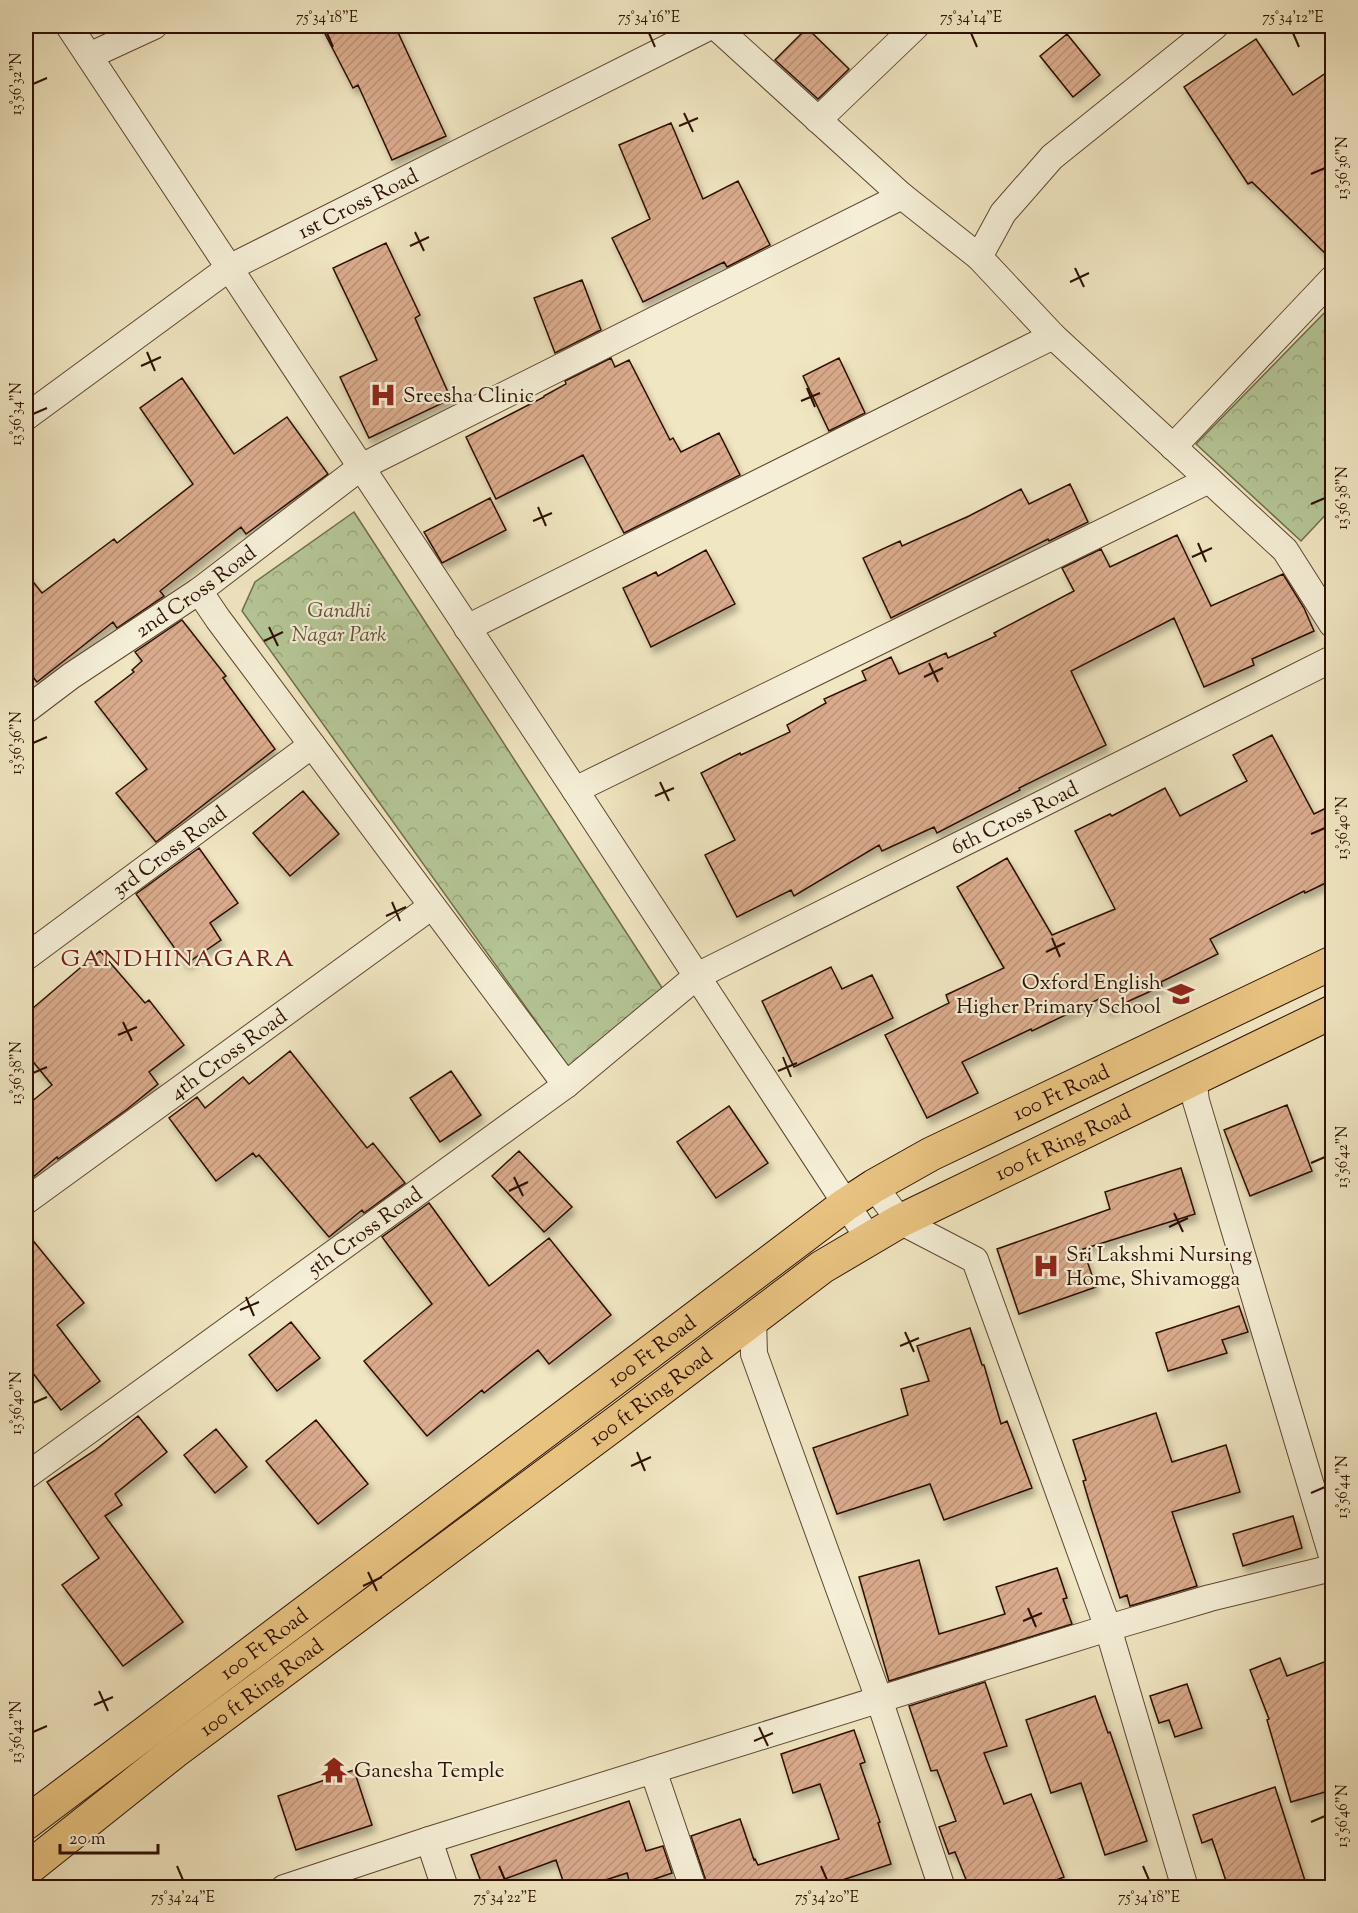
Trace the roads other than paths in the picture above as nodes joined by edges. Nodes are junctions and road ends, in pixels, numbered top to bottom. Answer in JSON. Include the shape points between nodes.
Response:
{"nodes":[{"id":1,"x":69,"y":26,"type":"edge"},
{"id":2,"x":154,"y":26,"type":"edge"},
{"id":3,"x":713,"y":26,"type":"edge"},
{"id":4,"x":916,"y":26,"type":"edge"},
{"id":5,"x":1215,"y":26,"type":"edge"},
{"id":6,"x":89,"y":56,"type":"junction"},
{"id":7,"x":818,"y":120,"type":"junction"},
{"id":8,"x":902,"y":196,"type":"junction"},
{"id":9,"x":979,"y":257,"type":"junction"},
{"id":10,"x":230,"y":268,"type":"junction"},
{"id":11,"x":1332,"y":279,"type":"edge"},
{"id":12,"x":1053,"y":336,"type":"junction"},
{"id":13,"x":30,"y":405,"type":"edge"},
{"id":14,"x":1173,"y":447,"type":"junction"},
{"id":15,"x":361,"y":467,"type":"junction"},
{"id":16,"x":1209,"y":480,"type":"junction"},
{"id":17,"x":200,"y":591,"type":"junction"},
{"id":18,"x":1332,"y":624,"type":"edge"},
{"id":19,"x":467,"y":628,"type":"junction"},
{"id":20,"x":1332,"y":659,"type":"edge"},
{"id":21,"x":26,"y":710,"type":"edge"},
{"id":22,"x":312,"y":745,"type":"junction"},
{"id":23,"x":575,"y":790,"type":"junction"},
{"id":24,"x":432,"y":906,"type":"junction"},
{"id":25,"x":26,"y":957,"type":"edge"},
{"id":26,"x":1332,"y":963,"type":"edge"},
{"id":27,"x":697,"y":976,"type":"junction"},
{"id":28,"x":1332,"y":1012,"type":"edge"},
{"id":29,"x":1193,"y":1078,"type":"junction"},
{"id":30,"x":566,"y":1084,"type":"junction"},
{"id":31,"x":874,"y":1186,"type":"junction"},
{"id":32,"x":26,"y":1201,"type":"edge"},
{"id":33,"x":845,"y":1205,"type":"junction"},
{"id":34,"x":900,"y":1221,"type":"junction"},
{"id":35,"x":869,"y":1239,"type":"junction"},
{"id":36,"x":753,"y":1320,"type":"junction"},
{"id":37,"x":26,"y":1476,"type":"edge"},
{"id":38,"x":1332,"y":1556,"type":"edge"},
{"id":39,"x":1332,"y":1568,"type":"edge"},
{"id":40,"x":1108,"y":1628,"type":"junction"},
{"id":41,"x":879,"y":1699,"type":"junction"},
{"id":42,"x":653,"y":1770,"type":"junction"},
{"id":43,"x":26,"y":1823,"type":"edge"},
{"id":44,"x":429,"y":1840,"type":"junction"},
{"id":45,"x":26,"y":1870,"type":"edge"},
{"id":46,"x":284,"y":1887,"type":"edge"},
{"id":47,"x":446,"y":1887,"type":"edge"},
{"id":48,"x":693,"y":1887,"type":"edge"},
{"id":49,"x":942,"y":1887,"type":"edge"},
{"id":50,"x":1185,"y":1887,"type":"edge"}],
"edges":[{"from":1,"to":6,"type":"street"},
{"from":2,"to":6,"type":"street"},
{"from":3,"to":7,"type":"street"},
{"from":3,"to":10,"type":"street","name":"1st Cross Road"},
{"from":4,"to":7,"type":"street"},
{"from":5,"to":9,"type":"street","via":[[1052,157],[1003,213]]},
{"from":6,"to":10,"type":"street"},
{"from":7,"to":8,"type":"street"},
{"from":8,"to":9,"type":"street"},
{"from":8,"to":15,"type":"street","name":"2nd Cross Road"},
{"from":9,"to":12,"type":"street"},
{"from":10,"to":13,"type":"street","name":"1st Cross Road"},
{"from":10,"to":15,"type":"street"},
{"from":11,"to":14,"type":"street"},
{"from":12,"to":14,"type":"street"},
{"from":12,"to":19,"type":"street"},
{"from":14,"to":16,"type":"street"},
{"from":15,"to":17,"type":"street","name":"2nd Cross Road"},
{"from":15,"to":19,"type":"street"},
{"from":16,"to":18,"type":"street","via":[[1284,550]]},
{"from":16,"to":23,"type":"street"},
{"from":17,"to":21,"type":"street","name":"2nd Cross Road"},
{"from":17,"to":22,"type":"street"},
{"from":19,"to":23,"type":"street"},
{"from":20,"to":27,"type":"street","name":"6th Cross Road"},
{"from":22,"to":24,"type":"street"},
{"from":22,"to":25,"type":"street","name":"3rd Cross Road"},
{"from":23,"to":27,"type":"street"},
{"from":24,"to":30,"type":"street"},
{"from":24,"to":32,"type":"street","name":"4th Cross Road"},
{"from":26,"to":31,"type":"main road","name":"100 Ft Road","via":[[931,1154]]},
{"from":27,"to":30,"type":"street","name":"5th Cross Road"},
{"from":27,"to":33,"type":"street"},
{"from":28,"to":29,"type":"main road","name":"100 ft Ring Road"},
{"from":29,"to":34,"type":"main road","name":"100 ft Ring Road"},
{"from":29,"to":38,"type":"street","via":[[1196,1101]]},
{"from":30,"to":37,"type":"street","name":"5th Cross Road"},
{"from":31,"to":33,"type":"main road","name":"100 Ft Road"},
{"from":31,"to":34,"type":"street"},
{"from":33,"to":35,"type":"street"},
{"from":33,"to":43,"type":"main road","name":"100 Ft Road"},
{"from":34,"to":35,"type":"main road","name":"100 ft Ring Road"},
{"from":34,"to":40,"type":"street","via":[[975,1260]]},
{"from":35,"to":36,"type":"main road","name":"100 ft Ring Road","via":[[822,1267]]},
{"from":36,"to":41,"type":"street","via":[[754,1354]]},
{"from":36,"to":45,"type":"main road","name":"100 ft Ring Road","via":[[174,1752]]},
{"from":39,"to":40,"type":"street"},
{"from":40,"to":41,"type":"street"},
{"from":40,"to":50,"type":"street"},
{"from":41,"to":42,"type":"street"},
{"from":41,"to":49,"type":"street"},
{"from":42,"to":44,"type":"street"},
{"from":42,"to":48,"type":"street"},
{"from":44,"to":46,"type":"street"},
{"from":44,"to":47,"type":"street"}]}
